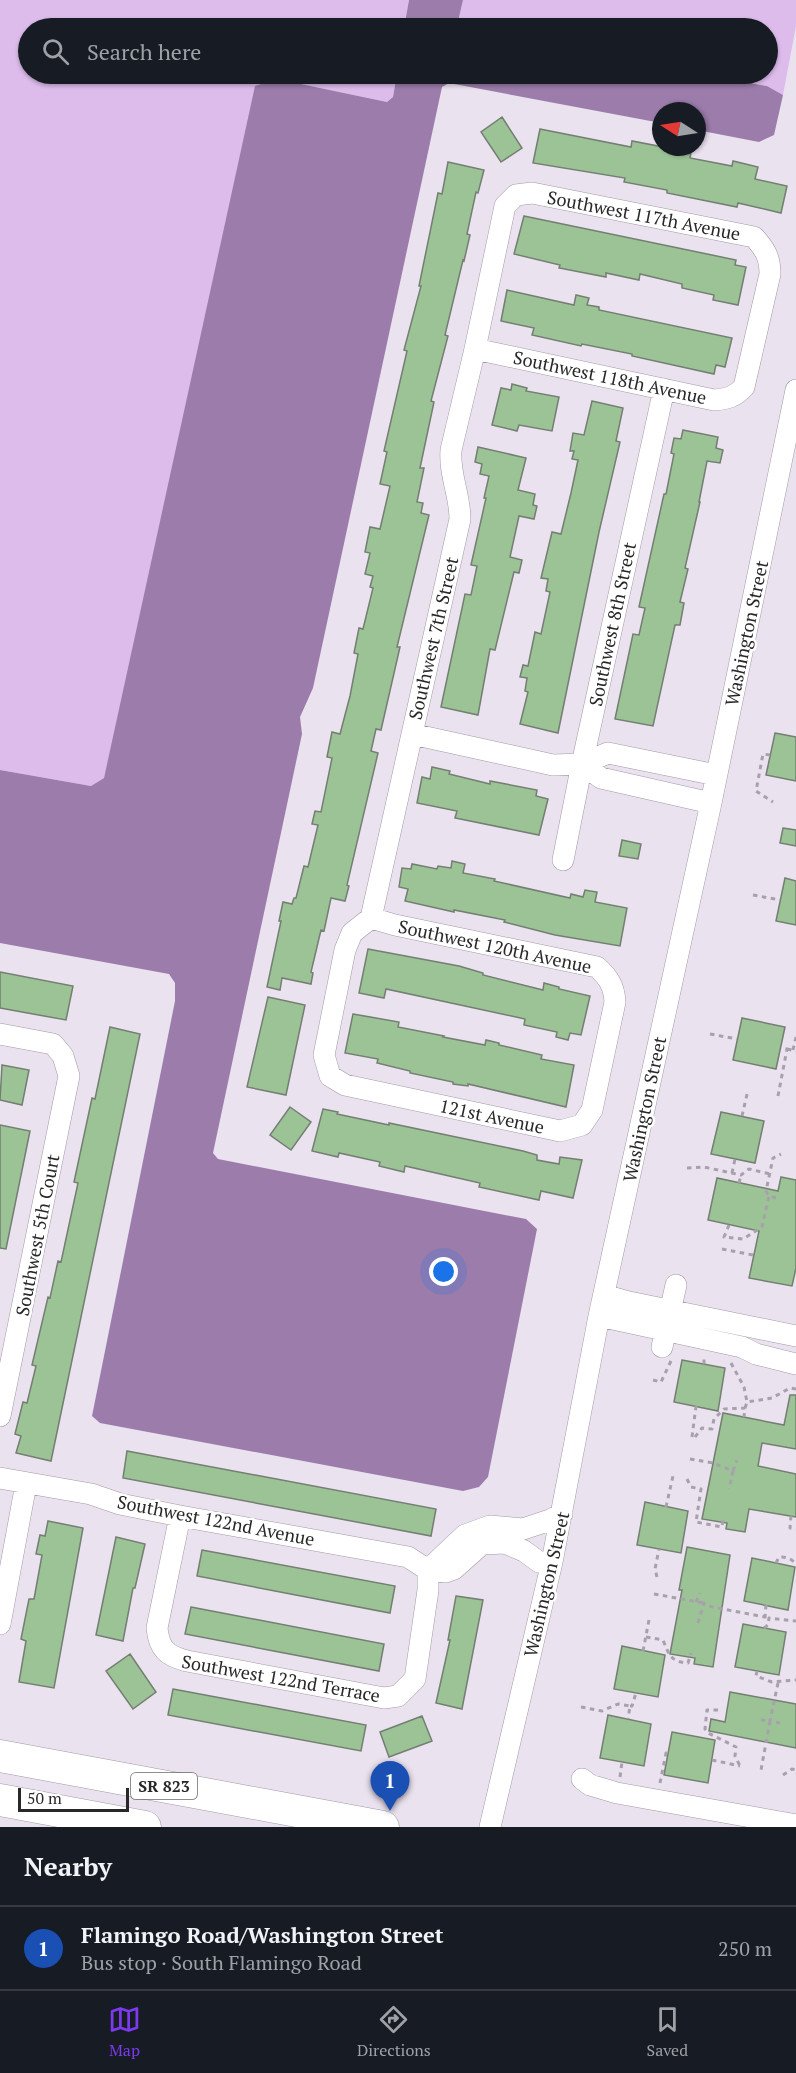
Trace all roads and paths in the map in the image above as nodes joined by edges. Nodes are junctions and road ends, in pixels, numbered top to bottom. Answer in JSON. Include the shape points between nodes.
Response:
{"nodes":[{"id":1,"x":516,"y":195,"type":"joint"},
{"id":2,"x":760,"y":321,"type":"joint"},
{"id":3,"x":475,"y":349,"type":"junction"},
{"id":4,"x":664,"y":389,"type":"junction"},
{"id":5,"x":796,"y":390,"type":"edge"},
{"id":6,"x":412,"y":734,"type":"junction"},
{"id":7,"x":770,"y":755,"type":"dead end"},
{"id":8,"x":582,"y":764,"type":"junction"},
{"id":9,"x":717,"y":775,"type":"junction"},
{"id":10,"x":773,"y":802,"type":"dead end"},
{"id":11,"x":711,"y":803,"type":"junction"},
{"id":12,"x":564,"y":860,"type":"dead end"},
{"id":13,"x":753,"y":895,"type":"dead end"},
{"id":14,"x":780,"y":900,"type":"dead end"},
{"id":15,"x":371,"y":918,"type":"junction"},
{"id":16,"x":0,"y":1034,"type":"edge"},
{"id":17,"x":711,"y":1034,"type":"dead end"},
{"id":18,"x":796,"y":1037,"type":"edge"},
{"id":19,"x":737,"y":1039,"type":"dead end"},
{"id":20,"x":781,"y":1048,"type":"dead end"},
{"id":21,"x":787,"y":1049,"type":"junction"},
{"id":22,"x":795,"y":1050,"type":"edge"},
{"id":23,"x":602,"y":1054,"type":"joint"},
{"id":24,"x":748,"y":1090,"type":"dead end"},
{"id":25,"x":778,"y":1096,"type":"dead end"},
{"id":26,"x":742,"y":1116,"type":"dead end"},
{"id":27,"x":781,"y":1154,"type":"dead end"},
{"id":28,"x":735,"y":1159,"type":"dead end"},
{"id":29,"x":687,"y":1168,"type":"dead end"},
{"id":30,"x":732,"y":1173,"type":"junction"},
{"id":31,"x":770,"y":1174,"type":"junction"},
{"id":32,"x":741,"y":1175,"type":"junction"},
{"id":33,"x":739,"y":1183,"type":"dead end"},
{"id":34,"x":769,"y":1196,"type":"junction"},
{"id":35,"x":776,"y":1198,"type":"dead end"},
{"id":36,"x":729,"y":1225,"type":"dead end"},
{"id":37,"x":722,"y":1249,"type":"dead end"},
{"id":38,"x":753,"y":1255,"type":"dead end"},
{"id":39,"x":676,"y":1286,"type":"dead end"},
{"id":40,"x":604,"y":1295,"type":"junction"},
{"id":41,"x":599,"y":1316,"type":"junction"},
{"id":42,"x":668,"y":1336,"type":"junction"},
{"id":43,"x":796,"y":1336,"type":"edge"},
{"id":44,"x":747,"y":1348,"type":"junction"},
{"id":45,"x":796,"y":1353,"type":"edge"},
{"id":46,"x":711,"y":1355,"type":"dead end"},
{"id":47,"x":729,"y":1359,"type":"dead end"},
{"id":48,"x":704,"y":1364,"type":"dead end"},
{"id":49,"x":796,"y":1364,"type":"edge"},
{"id":50,"x":653,"y":1380,"type":"dead end"},
{"id":51,"x":796,"y":1389,"type":"edge"},
{"id":52,"x":747,"y":1402,"type":"junction"},
{"id":53,"x":696,"y":1407,"type":"dead end"},
{"id":54,"x":745,"y":1408,"type":"junction"},
{"id":55,"x":0,"y":1416,"type":"edge"},
{"id":56,"x":744,"y":1417,"type":"dead end"},
{"id":57,"x":690,"y":1459,"type":"dead end"},
{"id":58,"x":737,"y":1460,"type":"dead end"},
{"id":59,"x":733,"y":1471,"type":"junction"},
{"id":60,"x":673,"y":1476,"type":"dead end"},
{"id":61,"x":0,"y":1478,"type":"edge"},
{"id":62,"x":687,"y":1479,"type":"dead end"},
{"id":63,"x":26,"y":1484,"type":"junction"},
{"id":64,"x":729,"y":1488,"type":"dead end"},
{"id":65,"x":666,"y":1507,"type":"dead end"},
{"id":66,"x":562,"y":1514,"type":"junction"},
{"id":67,"x":180,"y":1516,"type":"junction"},
{"id":68,"x":790,"y":1516,"type":"dead end"},
{"id":69,"x":723,"y":1519,"type":"dead end"},
{"id":70,"x":796,"y":1529,"type":"edge"},
{"id":71,"x":659,"y":1549,"type":"dead end"},
{"id":72,"x":552,"y":1562,"type":"junction"},
{"id":73,"x":776,"y":1563,"type":"dead end"},
{"id":74,"x":796,"y":1564,"type":"edge"},
{"id":75,"x":428,"y":1570,"type":"junction"},
{"id":76,"x":657,"y":1576,"type":"dead end"},
{"id":77,"x":700,"y":1593,"type":"dead end"},
{"id":78,"x":654,"y":1594,"type":"dead end"},
{"id":79,"x":696,"y":1602,"type":"junction"},
{"id":80,"x":704,"y":1603,"type":"junction"},
{"id":81,"x":766,"y":1605,"type":"dead end"},
{"id":82,"x":767,"y":1617,"type":"junction"},
{"id":83,"x":649,"y":1620,"type":"dead end"},
{"id":84,"x":796,"y":1621,"type":"edge"},
{"id":85,"x":698,"y":1623,"type":"dead end"},
{"id":86,"x":0,"y":1624,"type":"edge"},
{"id":87,"x":764,"y":1628,"type":"dead end"},
{"id":88,"x":646,"y":1637,"type":"junction"},
{"id":89,"x":643,"y":1651,"type":"dead end"},
{"id":90,"x":691,"y":1653,"type":"dead end"},
{"id":91,"x":757,"y":1671,"type":"dead end"},
{"id":92,"x":796,"y":1680,"type":"edge"},
{"id":93,"x":777,"y":1683,"type":"junction"},
{"id":94,"x":636,"y":1693,"type":"dead end"},
{"id":95,"x":630,"y":1706,"type":"junction"},
{"id":96,"x":581,"y":1707,"type":"dead end"},
{"id":97,"x":718,"y":1710,"type":"dead end"},
{"id":98,"x":628,"y":1719,"type":"dead end"},
{"id":99,"x":761,"y":1720,"type":"dead end"},
{"id":100,"x":770,"y":1721,"type":"junction"},
{"id":101,"x":780,"y":1723,"type":"dead end"},
{"id":102,"x":668,"y":1753,"type":"dead end"},
{"id":103,"x":0,"y":1756,"type":"edge"},
{"id":104,"x":712,"y":1760,"type":"dead end"},
{"id":105,"x":761,"y":1770,"type":"dead end"},
{"id":106,"x":796,"y":1770,"type":"edge"},
{"id":107,"x":783,"y":1775,"type":"dead end"},
{"id":108,"x":582,"y":1779,"type":"dead end"},
{"id":109,"x":0,"y":1800,"type":"edge"},
{"id":110,"x":657,"y":1800,"type":"junction"},
{"id":111,"x":796,"y":1825,"type":"edge"},
{"id":112,"x":145,"y":1827,"type":"edge"},
{"id":113,"x":383,"y":1827,"type":"edge"},
{"id":114,"x":490,"y":1827,"type":"edge"}],
"edges":[{"from":1,"to":2,"type":"street","name":"Southwest 117th Avenue","via":[[532,193],[754,237],[770,260]]},
{"from":1,"to":3,"type":"street","name":"Southwest 7th Street","via":[[505,206]]},
{"from":2,"to":4,"type":"street","name":"Southwest 118th Avenue","via":[[744,387],[737,395],[714,399]]},
{"from":3,"to":4,"type":"street","name":"Southwest 118th Avenue"},
{"from":3,"to":6,"type":"street","name":"Southwest 7th Street","via":[[450,450],[460,519]]},
{"from":4,"to":8,"type":"street","name":"Southwest 8th Street"},
{"from":5,"to":9,"type":"street","name":"Washington Street"},
{"from":6,"to":8,"type":"street","via":[[553,765]]},
{"from":6,"to":15,"type":"street","name":"Southwest 7th Street"},
{"from":7,"to":10,"type":"path","via":[[763,754],[756,790]]},
{"from":8,"to":9,"type":"street","via":[[608,753]]},
{"from":8,"to":11,"type":"street","via":[[601,778]]},
{"from":8,"to":12,"type":"street","name":"Southwest 8th Street"},
{"from":9,"to":11,"type":"street","name":"Washington Street"},
{"from":11,"to":40,"type":"street","name":"Washington Street"},
{"from":13,"to":14,"type":"path"},
{"from":15,"to":23,"type":"street","name":"Southwest 120th Avenue","via":[[597,967],[614,988],[615,1002]]},
{"from":15,"to":23,"type":"street","name":"121st Avenue","via":[[352,933],[345,950],[324,1055],[330,1076],[345,1085],[560,1131],[582,1125],[592,1110]]},
{"from":16,"to":55,"type":"street","name":"Southwest 5th Court","via":[[52,1044],[63,1056],[69,1076]]},
{"from":17,"to":19,"type":"path"},
{"from":18,"to":22,"type":"path"},
{"from":20,"to":21,"type":"path"},
{"from":21,"to":22,"type":"path"},
{"from":21,"to":25,"type":"path"},
{"from":24,"to":26,"type":"path"},
{"from":27,"to":31,"type":"path","via":[[773,1158]]},
{"from":28,"to":30,"type":"path"},
{"from":29,"to":30,"type":"path"},
{"from":30,"to":32,"type":"path"},
{"from":31,"to":32,"type":"path","via":[[748,1169]]},
{"from":31,"to":34,"type":"path","via":[[766,1191]]},
{"from":32,"to":33,"type":"path"},
{"from":34,"to":35,"type":"path"},
{"from":34,"to":36,"type":"path","via":[[762,1227],[743,1239],[724,1237]]},
{"from":37,"to":38,"type":"path"},
{"from":39,"to":42,"type":"street"},
{"from":40,"to":41,"type":"street","name":"Washington Street"},
{"from":40,"to":42,"type":"street","via":[[631,1303]]},
{"from":41,"to":42,"type":"street"},
{"from":41,"to":66,"type":"street","name":"Washington Street"},
{"from":42,"to":43,"type":"street"},
{"from":42,"to":44,"type":"street"},
{"from":42,"to":50,"type":"path","via":[[661,1382]]},
{"from":44,"to":45,"type":"street","via":[[773,1347]]},
{"from":44,"to":49,"type":"street"},
{"from":46,"to":48,"type":"path","via":[[704,1354]]},
{"from":47,"to":52,"type":"path","via":[[744,1387]]},
{"from":51,"to":52,"type":"path"},
{"from":52,"to":54,"type":"path"},
{"from":53,"to":54,"type":"path","via":[[693,1437],[702,1428],[712,1429],[714,1419],[724,1408]]},
{"from":54,"to":56,"type":"path"},
{"from":57,"to":59,"type":"path"},
{"from":58,"to":59,"type":"path"},
{"from":59,"to":64,"type":"path"},
{"from":60,"to":65,"type":"path"},
{"from":61,"to":63,"type":"street","name":"Southwest 122nd Avenue"},
{"from":62,"to":69,"type":"path","via":[[691,1487],[701,1489],[696,1522],[722,1527]]},
{"from":63,"to":67,"type":"street","name":"Southwest 122nd Avenue","via":[[91,1494]]},
{"from":63,"to":86,"type":"street"},
{"from":66,"to":72,"type":"street","name":"Washington Street"},
{"from":66,"to":75,"type":"street","via":[[523,1529],[490,1526],[465,1535]]},
{"from":67,"to":75,"type":"street","name":"Southwest 122nd Avenue","via":[[408,1557]]},
{"from":67,"to":75,"type":"street","name":"Southwest 122nd Terrace","via":[[157,1628],[158,1641],[174,1658],[384,1698],[398,1696],[415,1679]]},
{"from":68,"to":70,"type":"path","via":[[790,1528]]},
{"from":71,"to":76,"type":"path"},
{"from":72,"to":75,"type":"street","via":[[539,1562],[505,1543],[482,1544],[454,1569]]},
{"from":72,"to":114,"type":"street","name":"Washington Street"},
{"from":73,"to":74,"type":"path","via":[[783,1557]]},
{"from":77,"to":79,"type":"path"},
{"from":78,"to":79,"type":"path"},
{"from":79,"to":80,"type":"path"},
{"from":80,"to":82,"type":"path"},
{"from":80,"to":85,"type":"path"},
{"from":81,"to":82,"type":"path"},
{"from":82,"to":84,"type":"path"},
{"from":82,"to":87,"type":"path","via":[[768,1625]]},
{"from":83,"to":88,"type":"path"},
{"from":88,"to":89,"type":"path"},
{"from":88,"to":90,"type":"path","via":[[663,1640],[668,1655],[678,1662],[688,1663]]},
{"from":91,"to":93,"type":"path","via":[[756,1676]]},
{"from":92,"to":93,"type":"path"},
{"from":93,"to":100,"type":"path"},
{"from":94,"to":95,"type":"path"},
{"from":95,"to":96,"type":"path","via":[[618,1704],[602,1711]]},
{"from":95,"to":98,"type":"path"},
{"from":97,"to":104,"type":"path","via":[[707,1710],[705,1729],[736,1747],[740,1766]]},
{"from":99,"to":100,"type":"path"},
{"from":100,"to":101,"type":"path"},
{"from":100,"to":105,"type":"path"},
{"from":102,"to":110,"type":"path"},
{"from":103,"to":113,"type":"highway","number":"SR 823"},
{"from":106,"to":107,"type":"path"},
{"from":108,"to":110,"type":"street","via":[[601,1789]]},
{"from":109,"to":112,"type":"highway","number":"SR 823"},
{"from":110,"to":111,"type":"street"}]}
